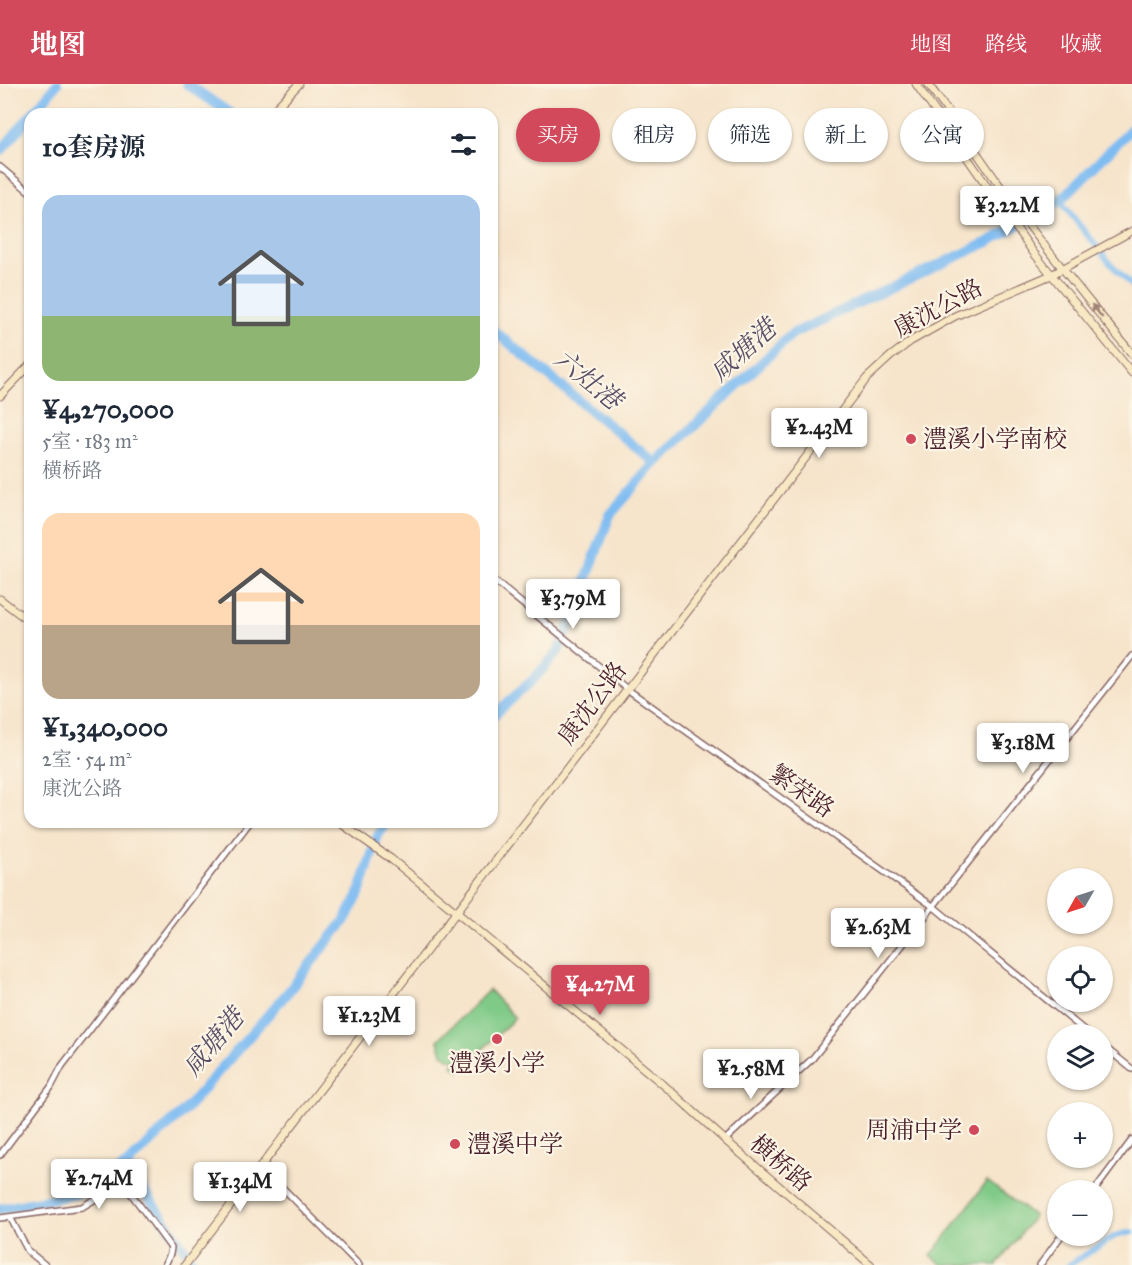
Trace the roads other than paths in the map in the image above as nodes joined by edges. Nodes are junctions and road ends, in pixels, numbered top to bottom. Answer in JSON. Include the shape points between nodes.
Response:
{"nodes":[{"id":1,"x":300,"y":84,"type":"edge"},
{"id":2,"x":916,"y":84,"type":"edge"},
{"id":3,"x":928,"y":84,"type":"edge"},
{"id":4,"x":276,"y":108,"type":"edge"},
{"id":5,"x":2,"y":168,"type":"edge"},
{"id":6,"x":24,"y":187,"type":"edge"},
{"id":7,"x":1132,"y":231,"type":"edge"},
{"id":8,"x":1062,"y":268,"type":"junction"},
{"id":9,"x":1051,"y":275,"type":"junction"},
{"id":10,"x":1132,"y":354,"type":"edge"},
{"id":11,"x":24,"y":371,"type":"edge"},
{"id":12,"x":1132,"y":373,"type":"edge"},
{"id":13,"x":0,"y":396,"type":"edge"},
{"id":14,"x":498,"y":584,"type":"edge"},
{"id":15,"x":0,"y":599,"type":"edge"},
{"id":16,"x":24,"y":617,"type":"edge"},
{"id":17,"x":1132,"y":656,"type":"edge"},
{"id":18,"x":627,"y":689,"type":"junction"},
{"id":19,"x":245,"y":828,"type":"edge"},
{"id":20,"x":348,"y":828,"type":"edge"},
{"id":21,"x":934,"y":907,"type":"junction"},
{"id":22,"x":456,"y":912,"type":"junction"},
{"id":23,"x":1077,"y":1024,"type":"edge"},
{"id":24,"x":1113,"y":1054,"type":"edge"},
{"id":25,"x":1132,"y":1069,"type":"edge"},
{"id":26,"x":725,"y":1140,"type":"junction"},
{"id":27,"x":1132,"y":1140,"type":"edge"},
{"id":28,"x":0,"y":1155,"type":"edge"},
{"id":29,"x":261,"y":1166,"type":"junction"},
{"id":30,"x":1102,"y":1180,"type":"edge"},
{"id":31,"x":10,"y":1217,"type":"junction"},
{"id":32,"x":0,"y":1218,"type":"edge"},
{"id":33,"x":1054,"y":1246,"type":"edge"},
{"id":34,"x":45,"y":1265,"type":"edge"},
{"id":35,"x":165,"y":1265,"type":"edge"},
{"id":36,"x":185,"y":1265,"type":"edge"},
{"id":37,"x":359,"y":1265,"type":"edge"},
{"id":38,"x":871,"y":1265,"type":"edge"},
{"id":39,"x":1040,"y":1265,"type":"edge"}],
"edges":[{"from":1,"to":4,"type":"street"},
{"from":2,"to":9,"type":"street"},
{"from":3,"to":8,"type":"street"},
{"from":5,"to":6,"type":"street"},
{"from":7,"to":8,"type":"street","name":"康沈公路"},
{"from":8,"to":9,"type":"street","name":"康沈公路"},
{"from":10,"to":8,"type":"street","one_way":true},
{"from":9,"to":12,"type":"street"},
{"from":9,"to":18,"type":"street","name":"康沈公路","via":[[955,316],[911,341],[867,378]]},
{"from":11,"to":13,"type":"street"},
{"from":14,"to":18,"type":"street","name":"繁荣路"},
{"from":15,"to":16,"type":"street"},
{"from":17,"to":21,"type":"street"},
{"from":18,"to":21,"type":"street","name":"繁荣路"},
{"from":18,"to":22,"type":"street","name":"康沈公路"},
{"from":19,"to":28,"type":"street","via":[[62,1066]]},
{"from":20,"to":22,"type":"street","name":"横桥路"},
{"from":21,"to":23,"type":"street","name":"繁荣路"},
{"from":21,"to":26,"type":"street","via":[[812,1059]]},
{"from":22,"to":26,"type":"street","name":"横桥路"},
{"from":22,"to":29,"type":"street","name":"康沈公路"},
{"from":24,"to":25,"type":"street"},
{"from":26,"to":38,"type":"street","name":"横桥路"},
{"from":27,"to":30,"type":"street"},
{"from":29,"to":36,"type":"street","name":"康沈公路"},
{"from":29,"to":37,"type":"street"},
{"from":31,"to":32,"type":"street"},
{"from":31,"to":34,"type":"street","via":[[28,1251]]},
{"from":31,"to":35,"type":"street","via":[[82,1207],[124,1184],[171,1248]]},
{"from":33,"to":39,"type":"street"}]}
